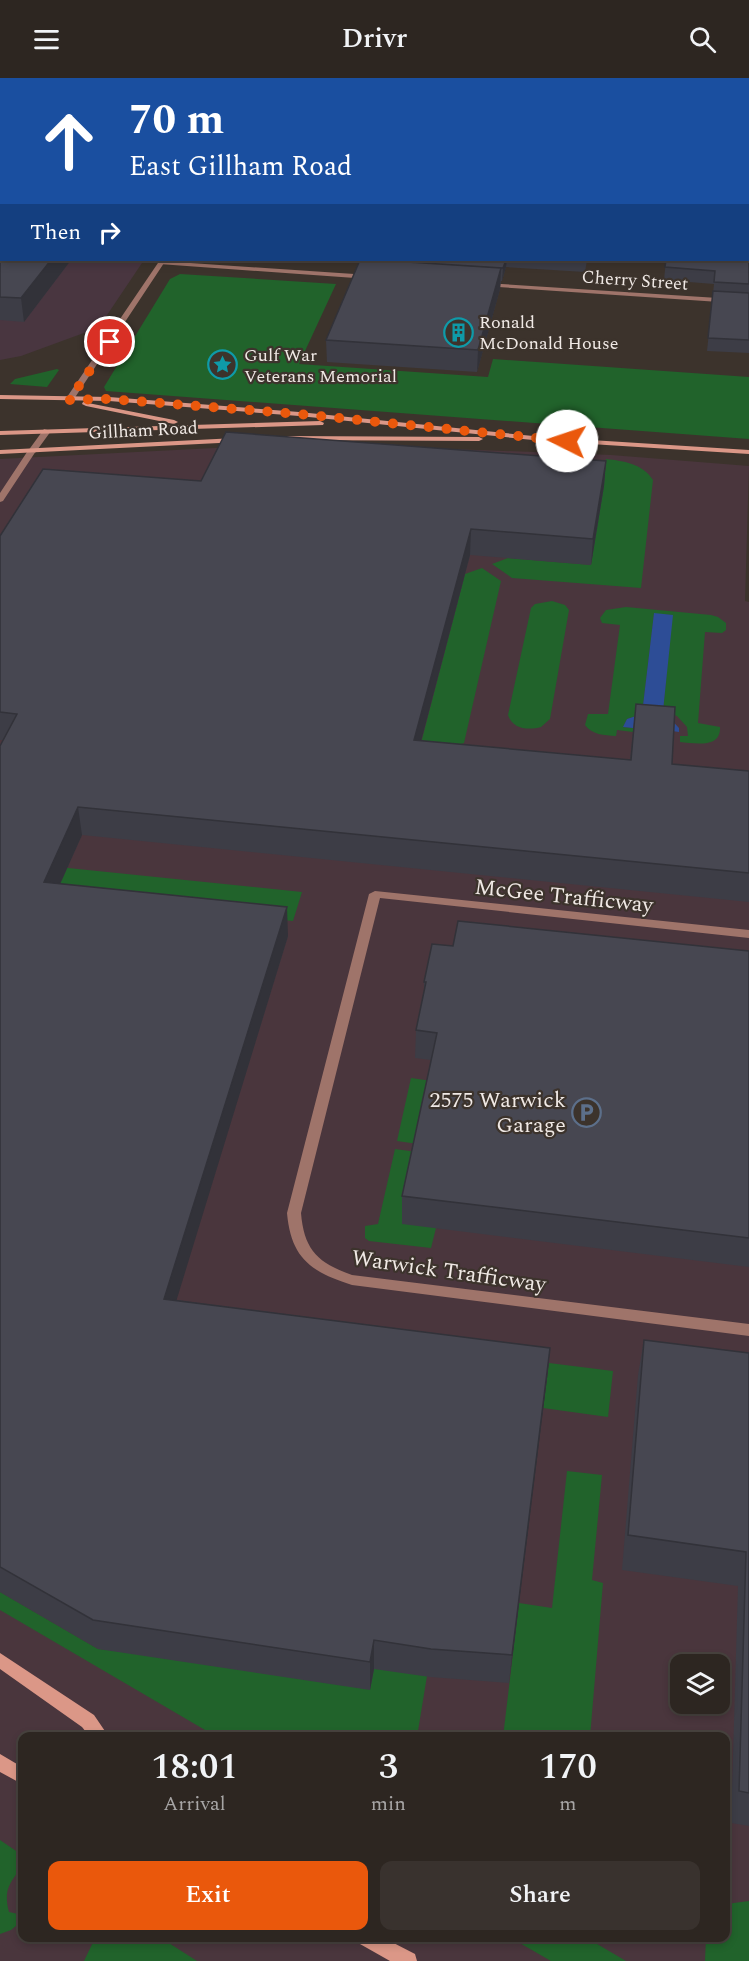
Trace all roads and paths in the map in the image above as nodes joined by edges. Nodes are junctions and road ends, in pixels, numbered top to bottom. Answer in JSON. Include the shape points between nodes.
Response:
{"nodes":[{"id":1,"x":162,"y":261,"type":"edge"},
{"id":2,"x":372,"y":278,"type":"edge"},
{"id":3,"x":479,"y":285,"type":"edge"},
{"id":4,"x":749,"y":302,"type":"edge"},
{"id":5,"x":0,"y":397,"type":"edge"},
{"id":6,"x":69,"y":400,"type":"junction"},
{"id":7,"x":423,"y":426,"type":"junction"},
{"id":8,"x":198,"y":427,"type":"junction"},
{"id":9,"x":47,"y":431,"type":"junction"},
{"id":10,"x":0,"y":433,"type":"edge"},
{"id":11,"x":240,"y":434,"type":"edge"},
{"id":12,"x":285,"y":438,"type":"edge"},
{"id":13,"x":249,"y":439,"type":"edge"},
{"id":14,"x":543,"y":440,"type":"junction"},
{"id":15,"x":32,"y":451,"type":"junction"},
{"id":16,"x":0,"y":452,"type":"edge"},
{"id":17,"x":749,"y":452,"type":"edge"},
{"id":18,"x":0,"y":499,"type":"edge"},
{"id":19,"x":375,"y":894,"type":"joint"},
{"id":20,"x":749,"y":934,"type":"edge"},
{"id":21,"x":749,"y":1330,"type":"edge"},
{"id":22,"x":0,"y":1659,"type":"edge"},
{"id":23,"x":97,"y":1732,"type":"edge"},
{"id":24,"x":0,"y":1762,"type":"edge"},
{"id":25,"x":18,"y":1773,"type":"edge"},
{"id":26,"x":373,"y":1942,"type":"edge"},
{"id":27,"x":408,"y":1961,"type":"edge"}],
"edges":[{"from":1,"to":2,"type":"street"},
{"from":1,"to":6,"type":"street"},
{"from":3,"to":4,"type":"street","name":"Cherry Street"},
{"from":5,"to":6,"type":"main road"},
{"from":6,"to":7,"type":"main road","name":"Gillham Road","via":[[109,399]]},
{"from":6,"to":8,"type":"main road"},
{"from":7,"to":8,"type":"main road","name":"Gillham Road","via":[[314,422]]},
{"from":7,"to":14,"type":"main road","name":"Gillham Road"},
{"from":8,"to":9,"type":"main road","name":"Gillham Road"},
{"from":8,"to":11,"type":"main road"},
{"from":9,"to":10,"type":"main road","name":"Gillham Road"},
{"from":9,"to":15,"type":"street"},
{"from":12,"to":14,"type":"main road","name":"Gillham Road"},
{"from":13,"to":15,"type":"main road","name":"Gillham Road"},
{"from":14,"to":17,"type":"main road","name":"Gillham Road"},
{"from":15,"to":16,"type":"main road","name":"Gillham Road"},
{"from":15,"to":18,"type":"street"},
{"from":19,"to":20,"type":"street","name":"McGee Trafficway"},
{"from":19,"to":21,"type":"street","name":"Warwick Trafficway","via":[[294,1213],[294,1228],[305,1254],[331,1274],[352,1280]]},
{"from":22,"to":23,"type":"main road","via":[[88,1721]]},
{"from":24,"to":25,"type":"main road"},
{"from":26,"to":27,"type":"main road"}]}
